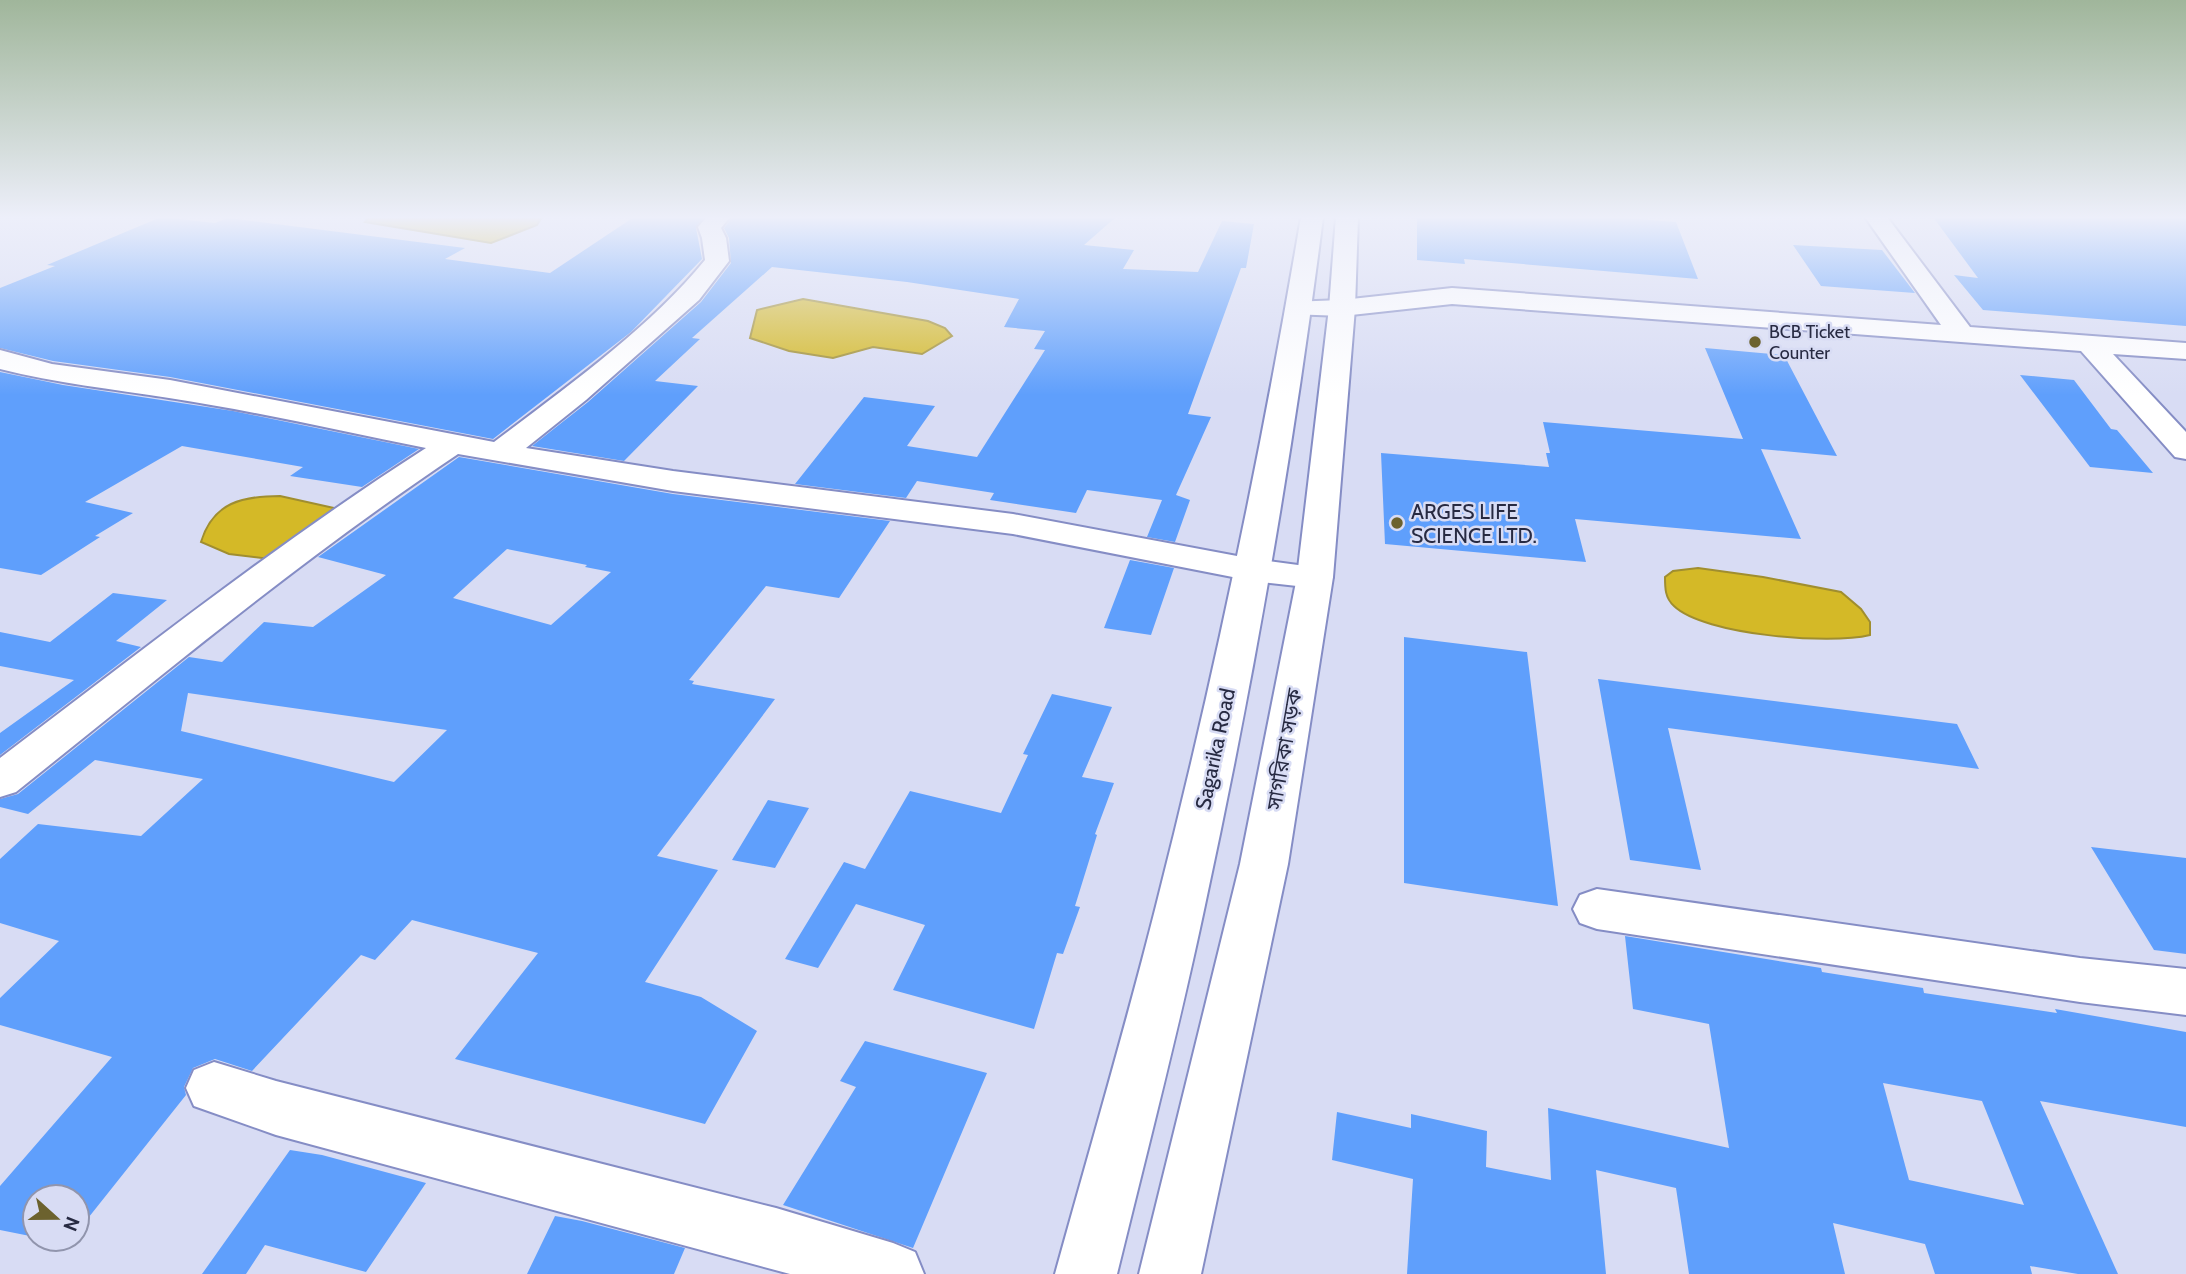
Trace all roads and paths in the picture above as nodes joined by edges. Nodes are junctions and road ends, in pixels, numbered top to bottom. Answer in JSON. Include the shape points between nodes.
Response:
{"nodes":[{"id":1,"x":705,"y":276,"type":"edge"},
{"id":2,"x":1304,"y":276,"type":"edge"},
{"id":3,"x":1344,"y":276,"type":"edge"},
{"id":4,"x":1920,"y":276,"type":"edge"},
{"id":5,"x":1299,"y":308,"type":"junction"},
{"id":6,"x":1342,"y":308,"type":"junction"},
{"id":7,"x":1961,"y":333,"type":"junction"},
{"id":8,"x":2088,"y":343,"type":"junction"},
{"id":9,"x":2186,"y":351,"type":"edge"},
{"id":10,"x":0,"y":358,"type":"edge"},
{"id":11,"x":453,"y":444,"type":"junction"},
{"id":12,"x":2186,"y":450,"type":"edge"},
{"id":13,"x":500,"y":453,"type":"junction"},
{"id":14,"x":1253,"y":570,"type":"junction"},
{"id":15,"x":1315,"y":577,"type":"junction"},
{"id":16,"x":0,"y":781,"type":"edge"},
{"id":17,"x":1597,"y":909,"type":"dead end"},
{"id":18,"x":2186,"y":992,"type":"edge"},
{"id":19,"x":214,"y":1088,"type":"dead end"},
{"id":20,"x":893,"y":1274,"type":"edge"},
{"id":21,"x":1086,"y":1274,"type":"edge"},
{"id":22,"x":1170,"y":1274,"type":"edge"}],
"edges":[{"from":1,"to":13,"type":"street","via":[[690,295],[576,394]]},
{"from":2,"to":5,"type":"street","name":"Sagarika Road"},
{"from":3,"to":6,"type":"street","name":"সাগরিকা সড়ক"},
{"from":4,"to":7,"type":"street"},
{"from":5,"to":6,"type":"street"},
{"from":5,"to":14,"type":"street","name":"Sagarika Road"},
{"from":6,"to":7,"type":"street","via":[[1452,296]]},
{"from":6,"to":15,"type":"street","name":"সাগরিকা সড়ক"},
{"from":7,"to":8,"type":"street"},
{"from":8,"to":9,"type":"street"},
{"from":8,"to":12,"type":"street"},
{"from":10,"to":11,"type":"street","via":[[52,373],[170,389]]},
{"from":11,"to":13,"type":"street"},
{"from":11,"to":16,"type":"street","via":[[275,567]]},
{"from":13,"to":14,"type":"street","via":[[673,481],[1013,524]]},
{"from":14,"to":15,"type":"street"},
{"from":14,"to":21,"type":"street","name":"Sagarika Road","via":[[1193,855]]},
{"from":15,"to":22,"type":"street","name":"সাগরিকা সড়ক","via":[[1264,864]]},
{"from":17,"to":18,"type":"street"},
{"from":19,"to":20,"type":"street"}]}
